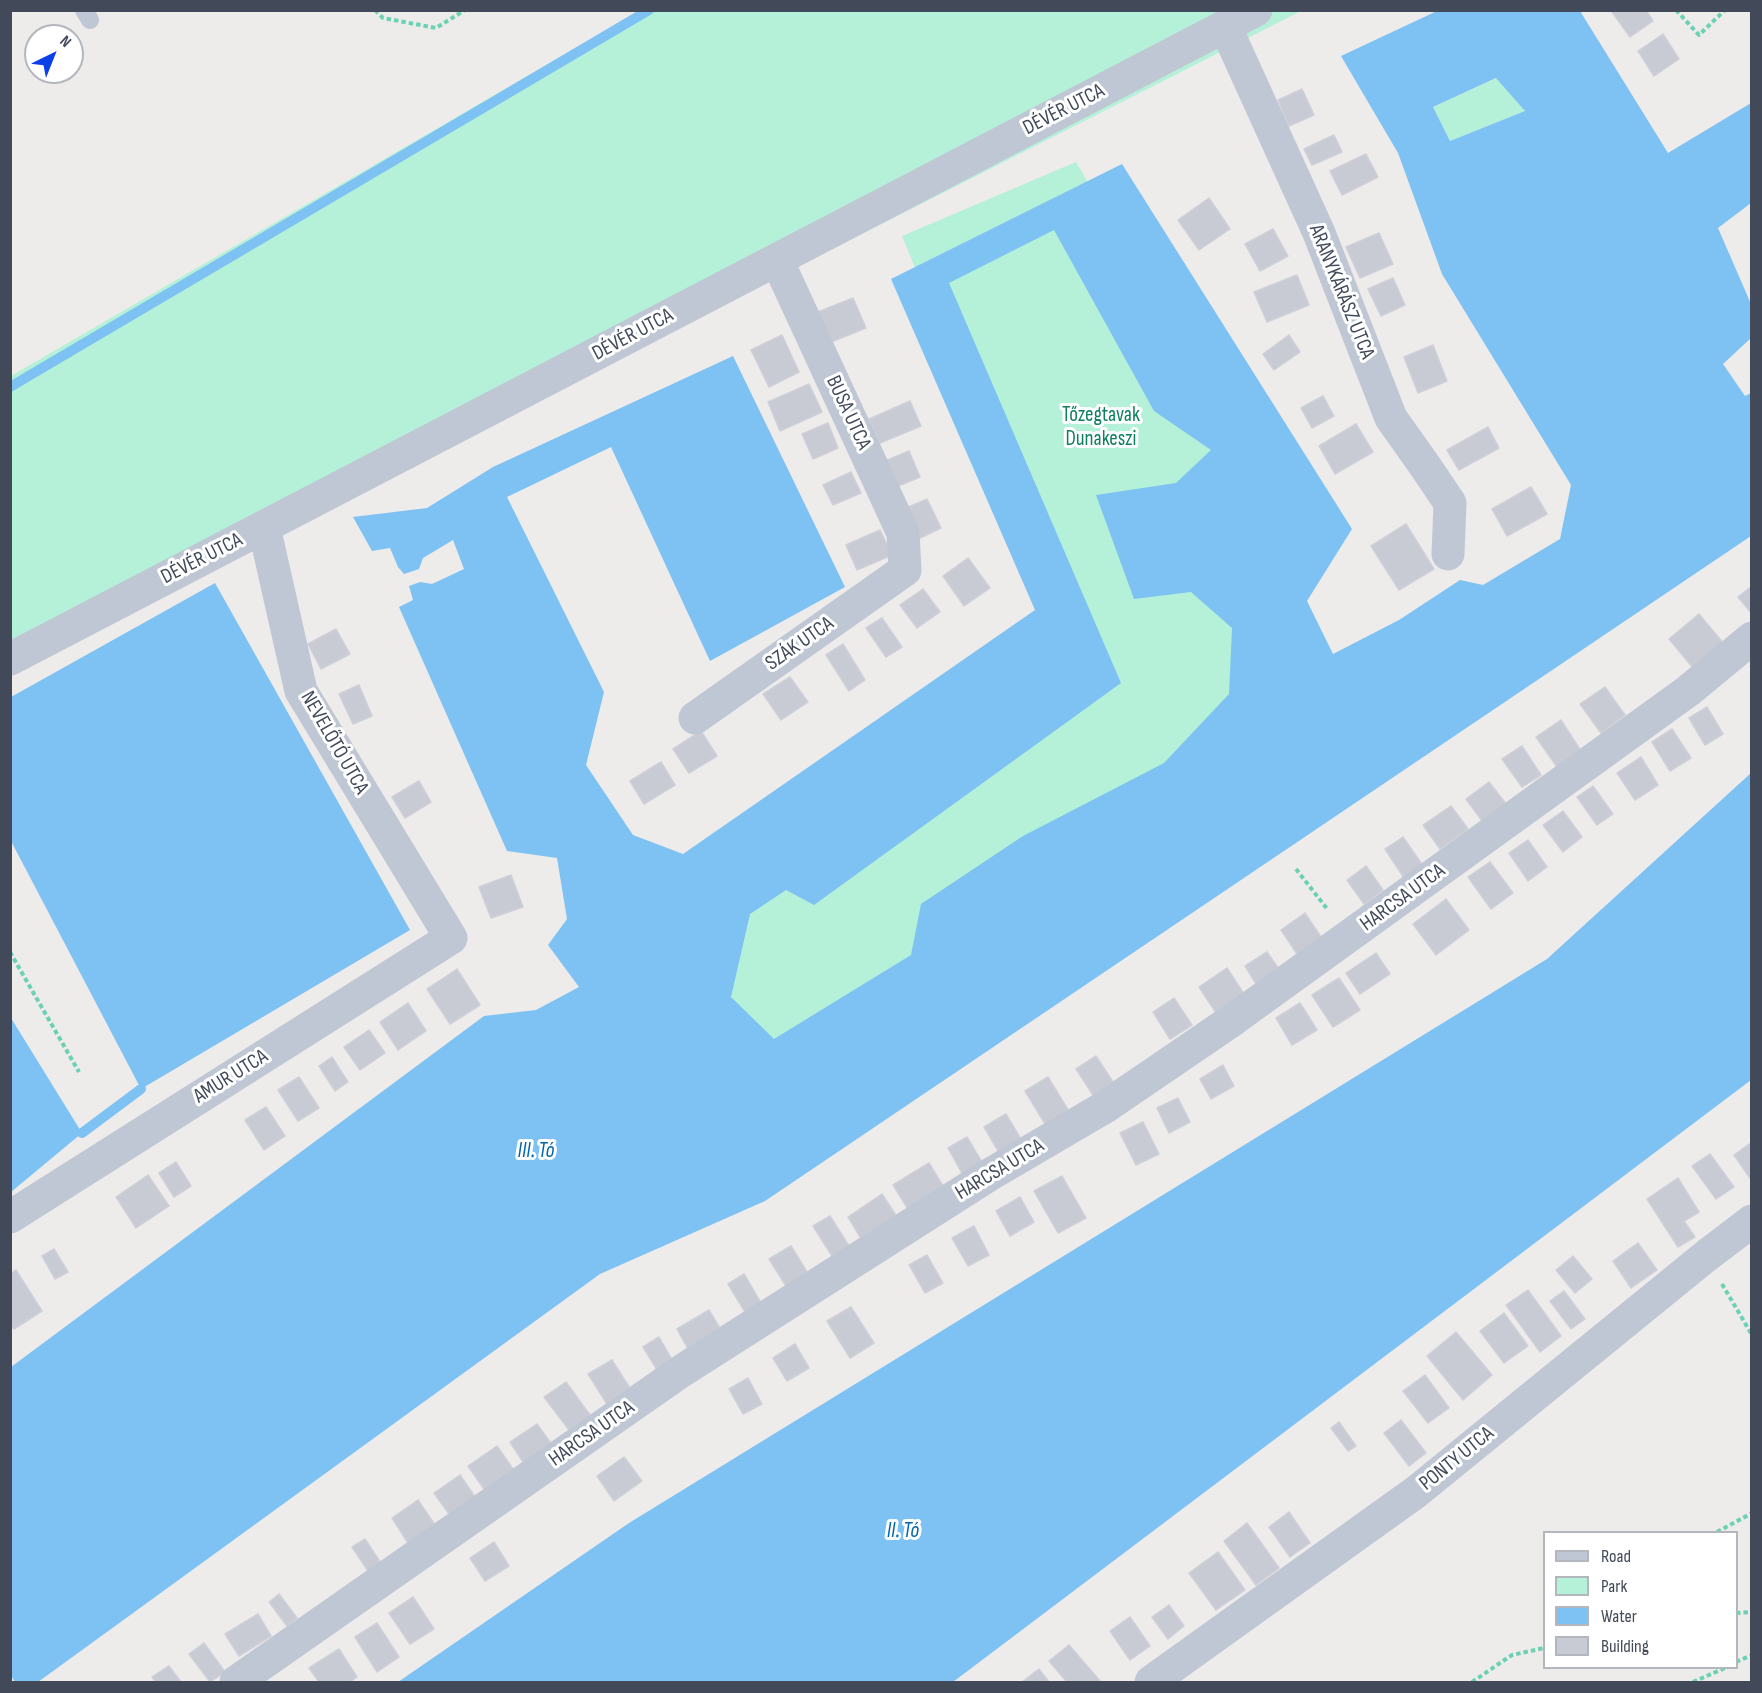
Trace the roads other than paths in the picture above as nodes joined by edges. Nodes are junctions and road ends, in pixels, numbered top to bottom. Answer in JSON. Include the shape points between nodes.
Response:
{"nodes":[{"id":1,"x":1256,"y":10,"type":"edge"},
{"id":2,"x":1225,"y":26,"type":"junction"},
{"id":3,"x":777,"y":260,"type":"junction"},
{"id":4,"x":264,"y":527,"type":"junction"},
{"id":5,"x":1448,"y":554,"type":"dead end"},
{"id":6,"x":905,"y":570,"type":"joint"},
{"id":7,"x":1752,"y":638,"type":"edge"},
{"id":8,"x":10,"y":659,"type":"edge"},
{"id":9,"x":695,"y":718,"type":"dead end"},
{"id":10,"x":451,"y":938,"type":"joint"},
{"id":11,"x":10,"y":1216,"type":"edge"},
{"id":12,"x":1752,"y":1221,"type":"edge"},
{"id":13,"x":236,"y":1683,"type":"edge"},
{"id":14,"x":1151,"y":1683,"type":"edge"}],
"edges":[{"from":1,"to":2,"type":"street","name":"DÉVÉR UTCA"},
{"from":2,"to":3,"type":"street","name":"DÉVÉR UTCA"},
{"from":2,"to":5,"type":"street","name":"ARANYKÁRÁSZ UTCA","via":[[1319,233],[1391,418],[1450,503]]},
{"from":3,"to":4,"type":"street","name":"DÉVÉR UTCA"},
{"from":3,"to":6,"type":"street","name":"BUSA UTCA","via":[[903,533]]},
{"from":4,"to":8,"type":"street","name":"DÉVÉR UTCA"},
{"from":4,"to":10,"type":"street","name":"NEVELŐTÓ UTCA","via":[[301,691]]},
{"from":6,"to":9,"type":"street","name":"SZÁK UTCA"},
{"from":7,"to":13,"type":"street","name":"HARCSA UTCA","via":[[1688,691],[1234,1019],[1105,1107],[989,1175],[680,1372]]},
{"from":10,"to":11,"type":"street","name":"AMUR UTCA"},
{"from":12,"to":14,"type":"street","name":"PONTY UTCA","via":[[1416,1492]]}]}
